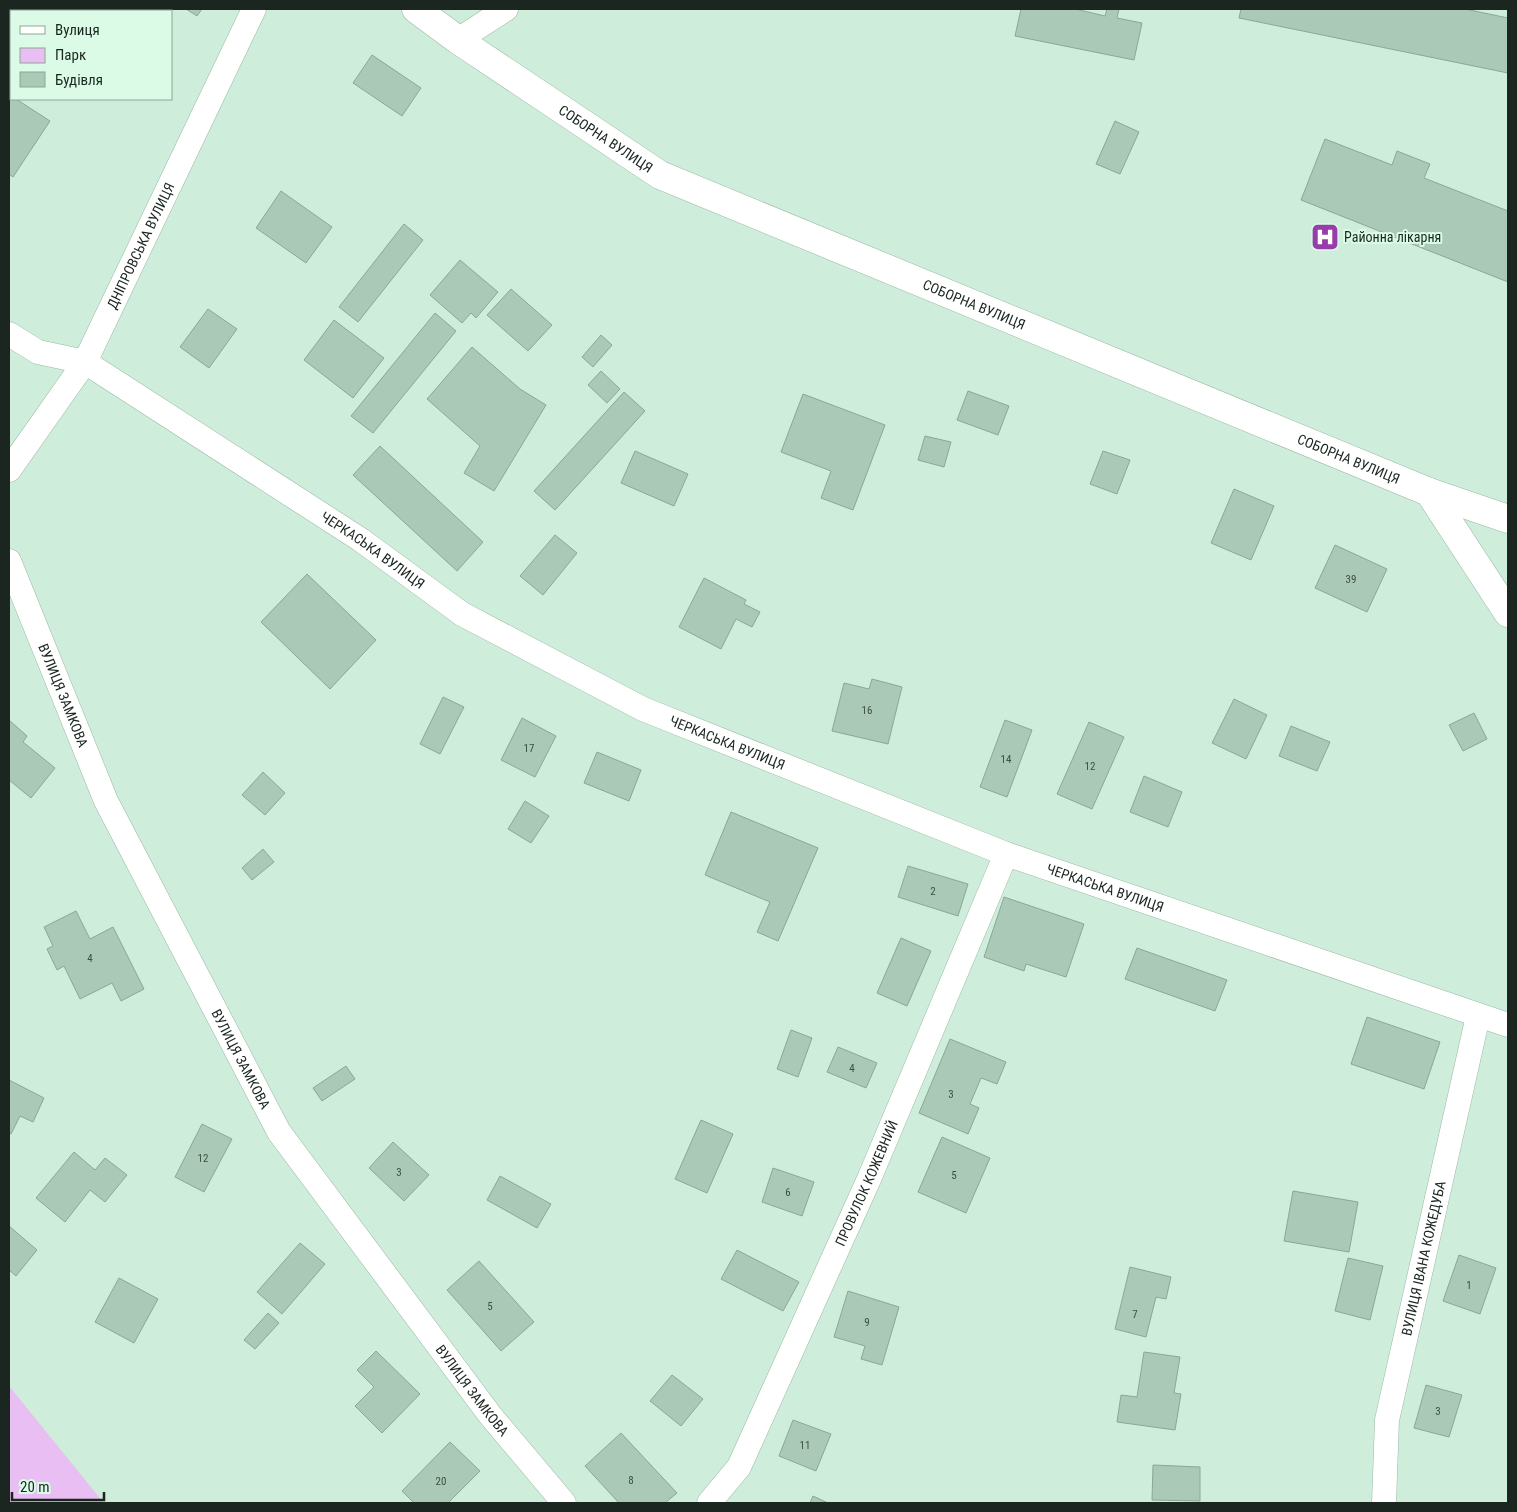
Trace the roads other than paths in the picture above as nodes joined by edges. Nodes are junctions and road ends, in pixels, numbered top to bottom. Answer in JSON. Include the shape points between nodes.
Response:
{"nodes":[{"id":1,"x":254,"y":9,"type":"edge"},
{"id":2,"x":416,"y":9,"type":"edge"},
{"id":3,"x":506,"y":9,"type":"edge"},
{"id":4,"x":458,"y":40,"type":"junction"},
{"id":5,"x":9,"y":334,"type":"edge"},
{"id":6,"x":85,"y":362,"type":"junction"},
{"id":7,"x":9,"y":470,"type":"edge"},
{"id":8,"x":1429,"y":492,"type":"junction"},
{"id":9,"x":1508,"y":519,"type":"edge"},
{"id":10,"x":9,"y":560,"type":"edge"},
{"id":11,"x":1508,"y":613,"type":"edge"},
{"id":12,"x":1006,"y":854,"type":"junction"},
{"id":13,"x":1478,"y":1016,"type":"junction"},
{"id":14,"x":1508,"y":1025,"type":"edge"},
{"id":15,"x":564,"y":1503,"type":"edge"},
{"id":16,"x":709,"y":1503,"type":"edge"},
{"id":17,"x":1384,"y":1503,"type":"edge"}],
"edges":[{"from":1,"to":6,"type":"street","name":"ДНІПРОВСЬКА ВУЛИЦЯ"},
{"from":2,"to":4,"type":"main road","name":"СОБОРНА ВУЛИЦЯ"},
{"from":3,"to":4,"type":"street"},
{"from":4,"to":8,"type":"main road","name":"СОБОРНА ВУЛИЦЯ","via":[[660,175]]},
{"from":5,"to":6,"type":"street","name":"ЧЕРКАСЬКА ВУЛИЦЯ","via":[[38,352]]},
{"from":6,"to":7,"type":"street","name":"ДНІПРОВСЬКА ВУЛИЦЯ"},
{"from":6,"to":12,"type":"street","name":"ЧЕРКАСЬКА ВУЛИЦЯ","via":[[361,540],[462,614],[643,710]]},
{"from":8,"to":9,"type":"main road","name":"СОБОРНА ВУЛИЦЯ"},
{"from":8,"to":11,"type":"main road"},
{"from":10,"to":15,"type":"street","name":"ВУЛИЦЯ ЗАМКОВА","via":[[106,801],[279,1132],[490,1415]]},
{"from":12,"to":13,"type":"street","name":"ЧЕРКАСЬКА ВУЛИЦЯ"},
{"from":12,"to":16,"type":"street","name":"ПРОВУЛОК КОЖЕВНИЙ","via":[[869,1179],[739,1468]]},
{"from":13,"to":14,"type":"street","name":"ЧЕРКАСЬКА ВУЛИЦЯ"},
{"from":13,"to":17,"type":"street","name":"ВУЛИЦЯ ІВАНА КОЖЕДУБА","via":[[1387,1420]]}]}
